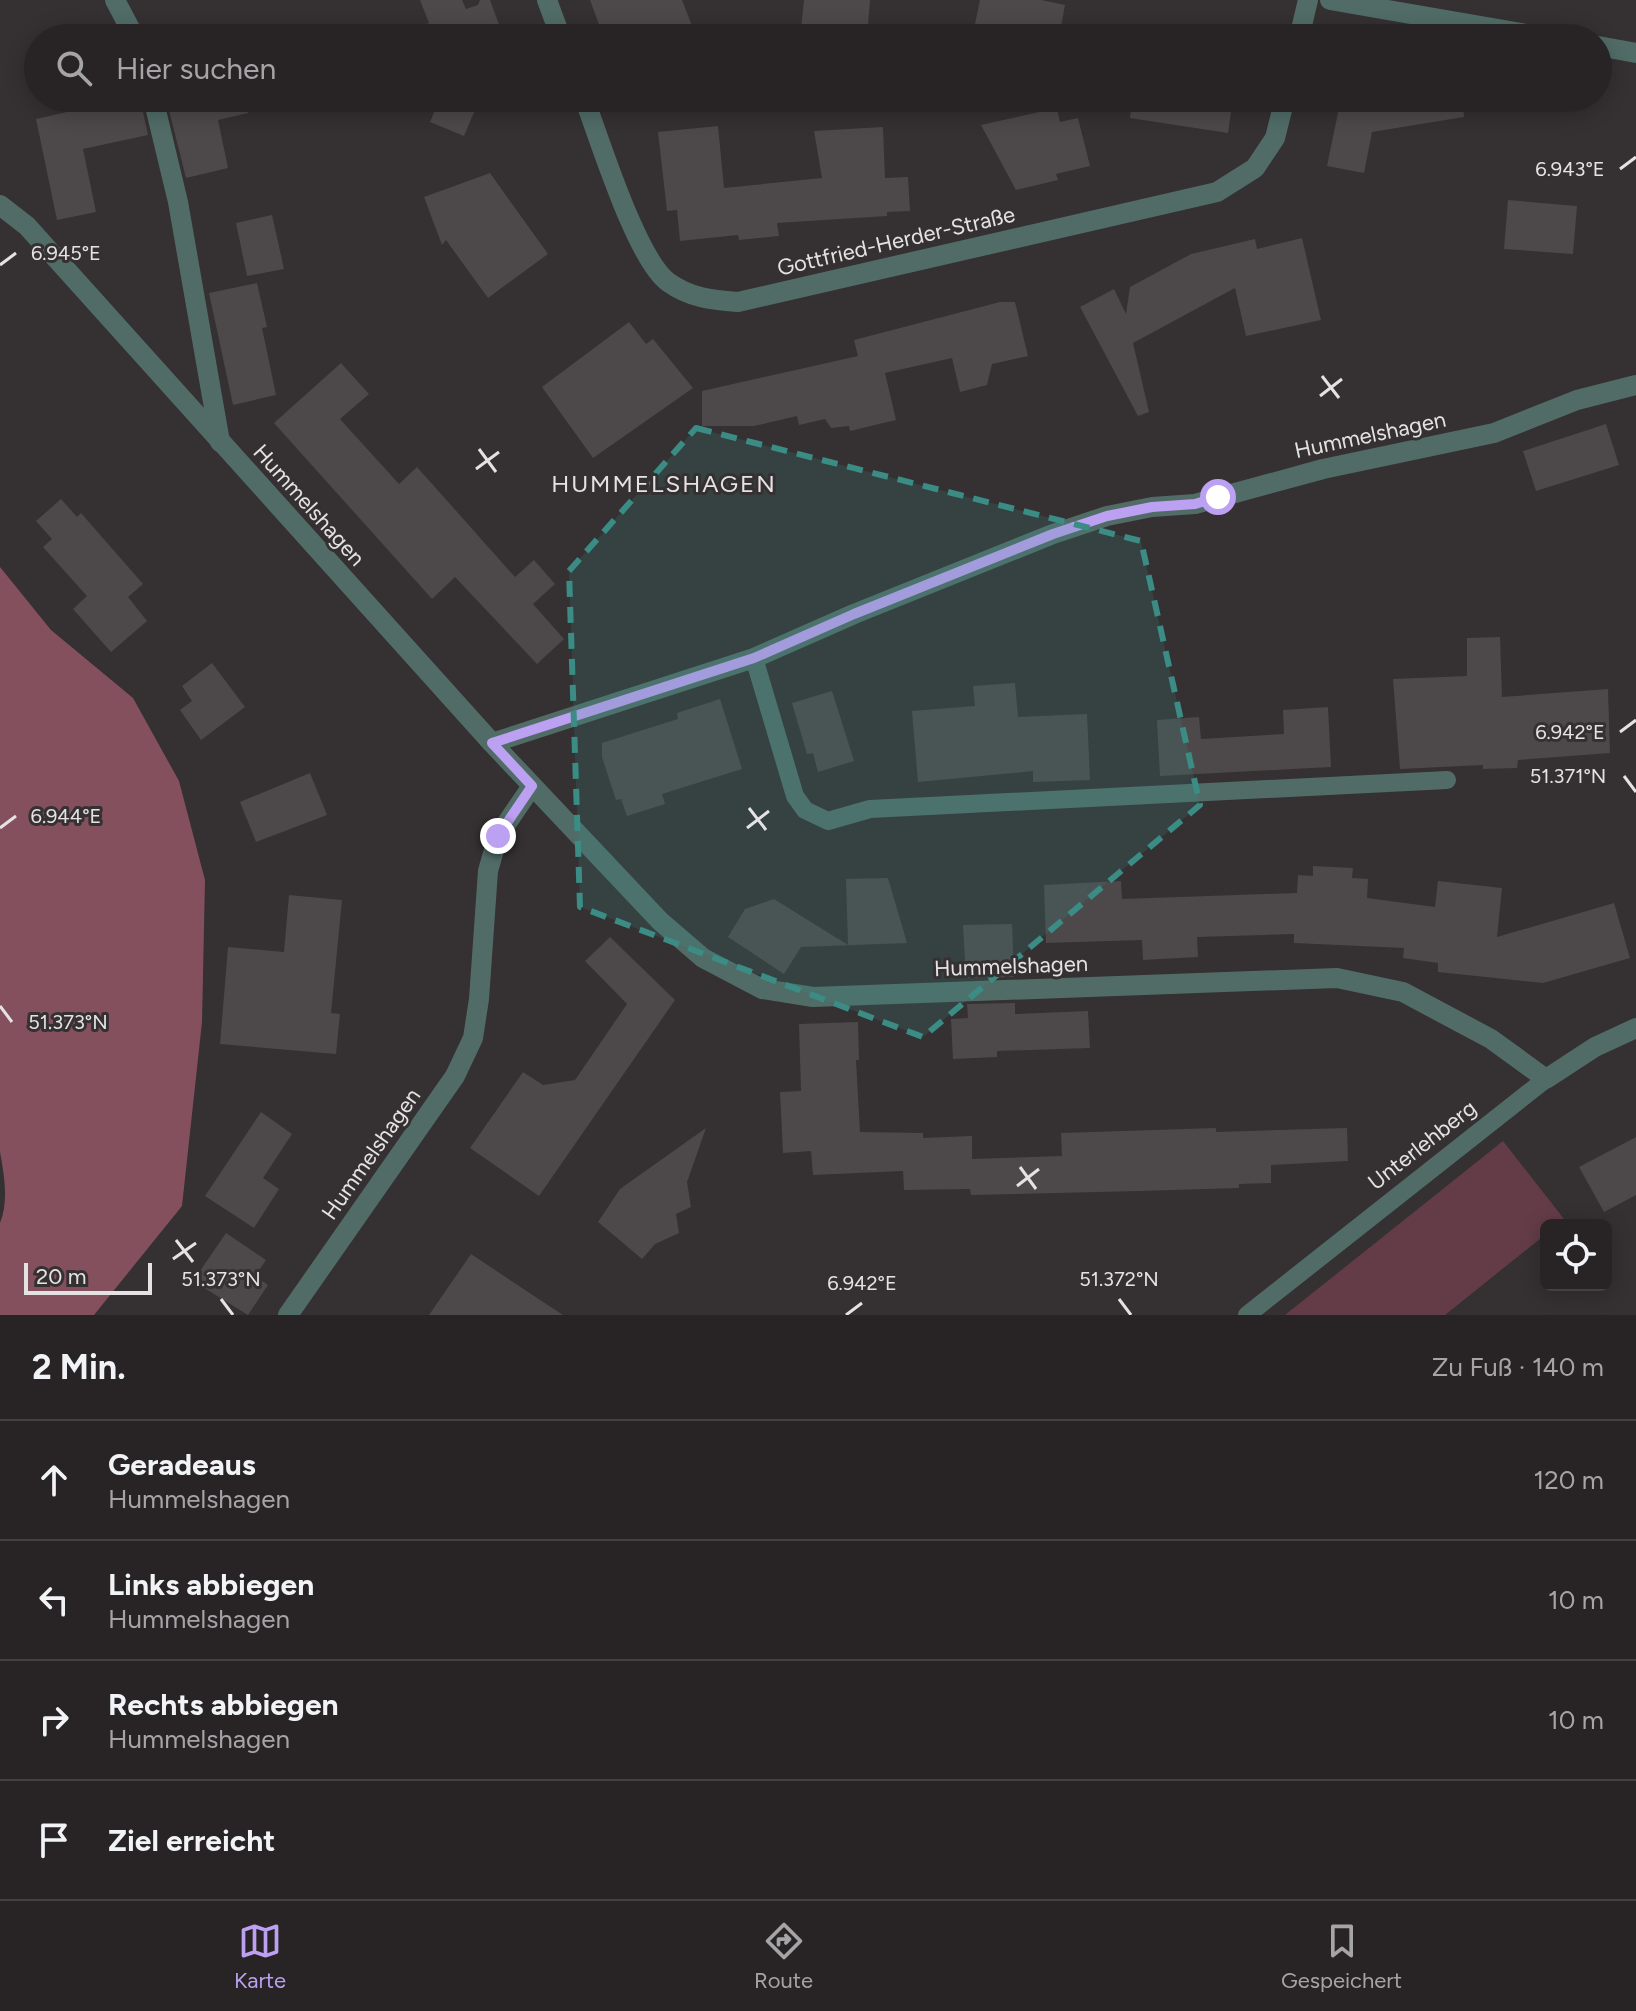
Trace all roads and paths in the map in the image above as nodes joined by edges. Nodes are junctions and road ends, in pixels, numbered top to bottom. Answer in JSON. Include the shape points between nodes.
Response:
{"nodes":[{"id":1,"x":115,"y":0,"type":"edge"},
{"id":2,"x":547,"y":0,"type":"edge"},
{"id":3,"x":1308,"y":0,"type":"edge"},
{"id":4,"x":1330,"y":0,"type":"edge"},
{"id":5,"x":128,"y":24,"type":"edge"},
{"id":6,"x":556,"y":24,"type":"edge"},
{"id":7,"x":1302,"y":24,"type":"edge"},
{"id":8,"x":1468,"y":24,"type":"edge"},
{"id":9,"x":1612,"y":49,"type":"edge"},
{"id":10,"x":1636,"y":53,"type":"edge"},
{"id":11,"x":156,"y":112,"type":"edge"},
{"id":12,"x":589,"y":112,"type":"edge"},
{"id":13,"x":1282,"y":112,"type":"edge"},
{"id":14,"x":0,"y":205,"type":"edge"},
{"id":15,"x":1636,"y":385,"type":"edge"},
{"id":16,"x":220,"y":442,"type":"junction"},
{"id":17,"x":754,"y":658,"type":"junction"},
{"id":18,"x":492,"y":743,"type":"junction"},
{"id":19,"x":1447,"y":780,"type":"dead end"},
{"id":20,"x":532,"y":786,"type":"junction"},
{"id":21,"x":1636,"y":1028,"type":"edge"},
{"id":22,"x":1546,"y":1079,"type":"junction"},
{"id":23,"x":288,"y":1315,"type":"edge"},
{"id":24,"x":1247,"y":1315,"type":"edge"}],
"edges":[{"from":1,"to":5,"type":"street"},
{"from":2,"to":6,"type":"street"},
{"from":3,"to":7,"type":"street"},
{"from":4,"to":8,"type":"street"},
{"from":9,"to":10,"type":"street"},
{"from":11,"to":16,"type":"street","name":"Hummelshagen","via":[[178,202]]},
{"from":12,"to":13,"type":"street","name":"Gottfried-Herder-Straße","via":[[641,248],[666,281],[698,299],[738,302],[1217,192],[1255,168],[1275,138]]},
{"from":14,"to":16,"type":"street","name":"Hummelshagen","via":[[27,226]]},
{"from":15,"to":17,"type":"street","name":"Hummelshagen","via":[[1577,400],[1494,433],[1323,469],[1195,504],[1107,516]]},
{"from":16,"to":18,"type":"street","name":"Hummelshagen"},
{"from":17,"to":18,"type":"street","name":"Hummelshagen"},
{"from":17,"to":19,"type":"lane","via":[[795,796],[805,810],[828,821],[870,809]]},
{"from":18,"to":20,"type":"street","name":"Hummelshagen"},
{"from":20,"to":22,"type":"street","name":"Hummelshagen","via":[[671,930],[703,958],[762,989],[813,997],[1337,978],[1403,992],[1491,1039]]},
{"from":20,"to":23,"type":"street","name":"Hummelshagen","via":[[498,836],[488,871],[473,1038],[455,1076]]},
{"from":21,"to":22,"type":"street","name":"Unterlehberg"},
{"from":22,"to":24,"type":"lane","name":"Unterlehberg"}]}
